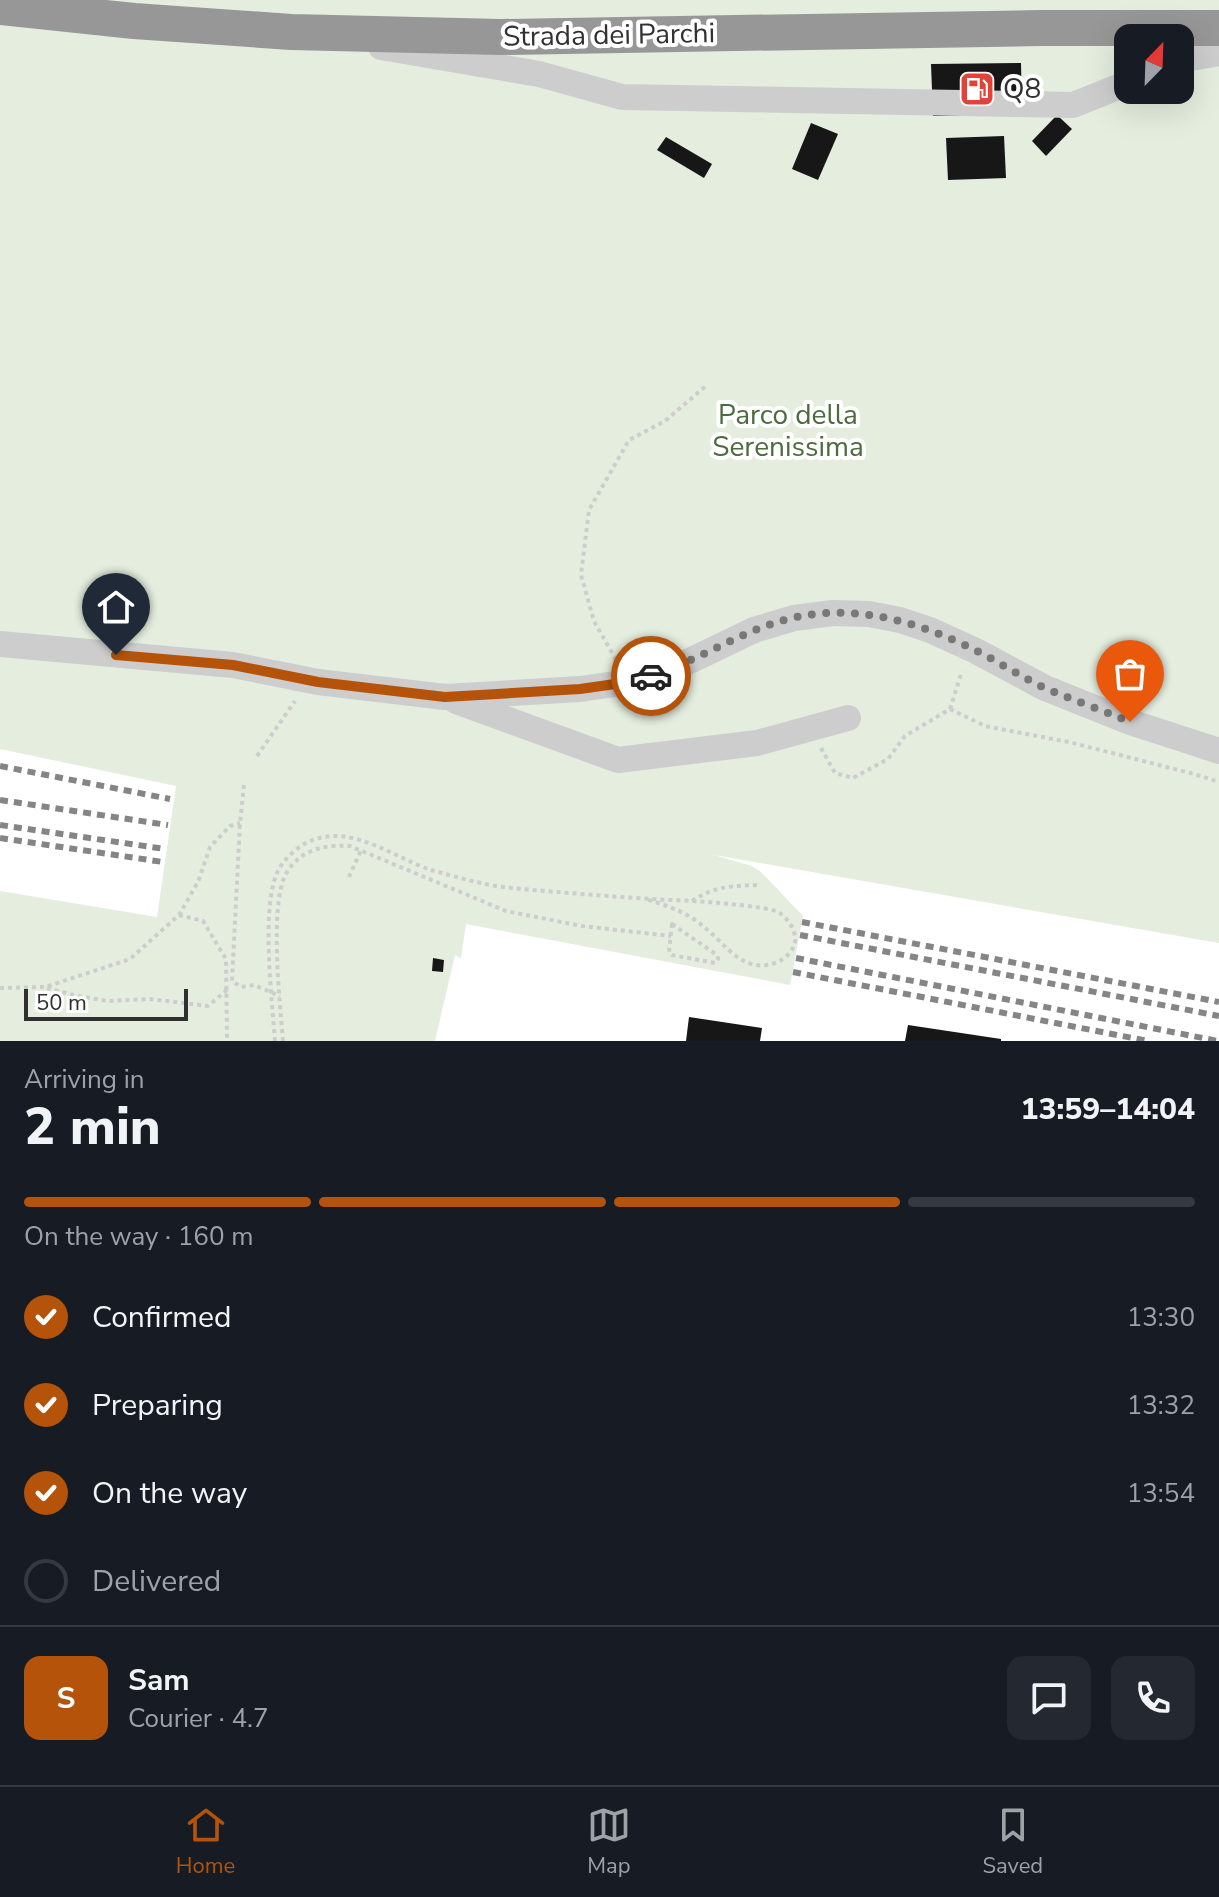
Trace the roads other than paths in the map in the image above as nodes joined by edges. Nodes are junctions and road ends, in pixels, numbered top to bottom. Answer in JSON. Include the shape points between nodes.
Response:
{"nodes":[{"id":1,"x":0,"y":7,"type":"edge"},
{"id":2,"x":1219,"y":28,"type":"edge"},
{"id":3,"x":291,"y":32,"type":"junction"},
{"id":4,"x":1219,"y":53,"type":"edge"},
{"id":5,"x":1194,"y":57,"type":"edge"},
{"id":6,"x":1114,"y":89,"type":"edge"},
{"id":7,"x":0,"y":644,"type":"edge"},
{"id":8,"x":445,"y":697,"type":"junction"},
{"id":9,"x":848,"y":718,"type":"dead end"},
{"id":10,"x":1219,"y":751,"type":"edge"}],
"edges":[{"from":1,"to":3,"type":"highway","name":"Strada dei Parchi"},
{"from":2,"to":3,"type":"highway","name":"Strada dei Parchi","via":[[501,37]]},
{"from":3,"to":6,"type":"lane","via":[[539,74],[622,97],[1073,105]]},
{"from":4,"to":5,"type":"lane"},
{"from":7,"to":8,"type":"lane","via":[[233,665],[318,682]]},
{"from":8,"to":9,"type":"lane","via":[[618,760],[757,743]]},
{"from":8,"to":10,"type":"lane","via":[[629,682],[794,618],[869,614],[970,647],[1045,688]]}]}
